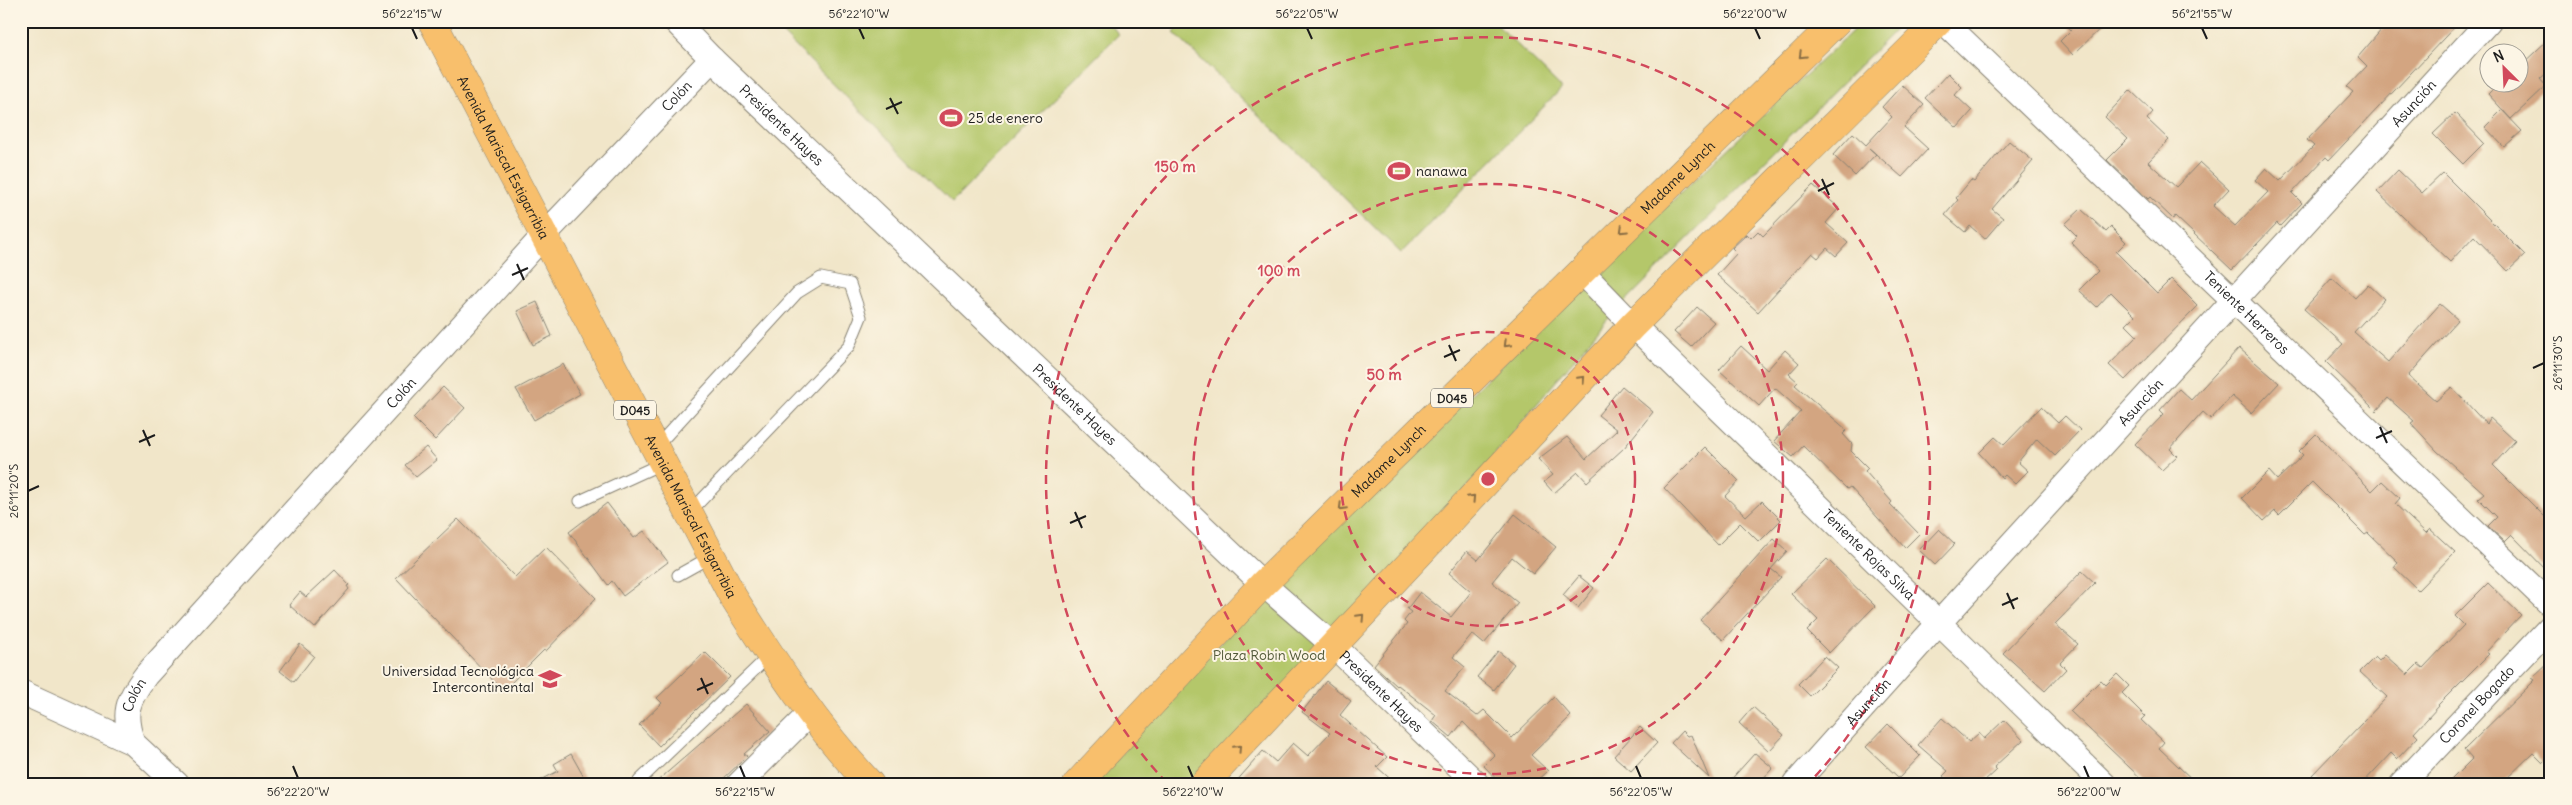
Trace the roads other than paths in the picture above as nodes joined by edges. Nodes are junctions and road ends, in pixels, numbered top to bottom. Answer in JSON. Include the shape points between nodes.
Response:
{"nodes":[{"id":1,"x":432,"y":21,"type":"edge"},
{"id":2,"x":676,"y":21,"type":"edge"},
{"id":3,"x":1837,"y":21,"type":"edge"},
{"id":4,"x":1939,"y":21,"type":"edge"},
{"id":5,"x":1943,"y":21,"type":"edge"},
{"id":6,"x":2489,"y":21,"type":"edge"},
{"id":7,"x":712,"y":59,"type":"junction"},
{"id":8,"x":545,"y":234,"type":"junction"},
{"id":9,"x":1582,"y":271,"type":"junction"},
{"id":10,"x":2234,"y":302,"type":"junction"},
{"id":11,"x":1633,"y":325,"type":"junction"},
{"id":12,"x":659,"y":455,"type":"junction"},
{"id":13,"x":580,"y":501,"type":"dead end"},
{"id":14,"x":689,"y":513,"type":"junction"},
{"id":15,"x":712,"y":556,"type":"junction"},
{"id":16,"x":678,"y":575,"type":"dead end"},
{"id":17,"x":1263,"y":584,"type":"junction"},
{"id":18,"x":2551,"y":605,"type":"edge"},
{"id":19,"x":1938,"y":623,"type":"junction"},
{"id":20,"x":2551,"y":626,"type":"edge"},
{"id":21,"x":1334,"y":646,"type":"junction"},
{"id":22,"x":770,"y":655,"type":"junction"},
{"id":23,"x":21,"y":692,"type":"edge"},
{"id":24,"x":811,"y":712,"type":"junction"},
{"id":25,"x":133,"y":743,"type":"junction"},
{"id":26,"x":639,"y":782,"type":"dead end"},
{"id":27,"x":869,"y":783,"type":"edge"},
{"id":28,"x":177,"y":784,"type":"edge"},
{"id":29,"x":739,"y":784,"type":"edge"},
{"id":30,"x":1077,"y":784,"type":"edge"},
{"id":31,"x":1204,"y":784,"type":"edge"},
{"id":32,"x":1477,"y":784,"type":"edge"},
{"id":33,"x":1795,"y":784,"type":"edge"},
{"id":34,"x":2104,"y":784,"type":"edge"},
{"id":35,"x":2402,"y":784,"type":"edge"}],
"edges":[{"from":1,"to":8,"type":"main road","name":"Avenida Mariscal Estigarribia","number":"D045"},
{"from":2,"to":7,"type":"street","name":"Presidente Hayes"},
{"from":3,"to":9,"type":"main road","name":"Madame Lynch","number":"D045","one_way":true},
{"from":4,"to":11,"type":"main road"},
{"from":5,"to":10,"type":"street","name":"Teniente Herreros"},
{"from":6,"to":10,"type":"street","name":"Asunción"},
{"from":7,"to":8,"type":"street","name":"Colón"},
{"from":7,"to":17,"type":"street","name":"Presidente Hayes"},
{"from":8,"to":12,"type":"main road","name":"Avenida Mariscal Estigarribia","number":"D045"},
{"from":8,"to":25,"type":"street","name":"Colón","via":[[146,675],[134,690],[127,710],[126,726]]},
{"from":9,"to":11,"type":"street","name":"Teniente Rojas Silva"},
{"from":9,"to":17,"type":"main road","name":"Madame Lynch","number":"D045","one_way":true},
{"from":10,"to":18,"type":"street","name":"Teniente Herreros"},
{"from":10,"to":19,"type":"street","name":"Asunción"},
{"from":11,"to":19,"type":"street","name":"Teniente Rojas Silva"},
{"from":21,"to":11,"type":"main road","one_way":true},
{"from":12,"to":13,"type":"lane"},
{"from":12,"to":14,"type":"main road","name":"Avenida Mariscal Estigarribia","number":"D045"},
{"from":12,"to":14,"type":"lane","via":[[797,293],[821,278],[850,284],[862,317],[849,346]]},
{"from":14,"to":15,"type":"main road","name":"Avenida Mariscal Estigarribia","number":"D045"},
{"from":15,"to":16,"type":"lane"},
{"from":15,"to":22,"type":"main road","name":"Avenida Mariscal Estigarribia","number":"D045","via":[[733,597]]},
{"from":17,"to":21,"type":"street","name":"Presidente Hayes"},
{"from":17,"to":30,"type":"main road","name":"Madame Lynch","number":"D045"},
{"from":19,"to":33,"type":"street","name":"Asunción"},
{"from":19,"to":34,"type":"street","name":"Teniente Rojas Silva"},
{"from":20,"to":35,"type":"street","name":"Coronel Bogado"},
{"from":31,"to":21,"type":"main road","one_way":true},
{"from":21,"to":32,"type":"street","name":"Presidente Hayes"},
{"from":22,"to":24,"type":"main road","name":"Avenida Mariscal Estigarribia","number":"D045"},
{"from":22,"to":26,"type":"lane"},
{"from":23,"to":25,"type":"street"},
{"from":24,"to":27,"type":"main road","name":"Avenida Mariscal Estigarribia","number":"D045"},
{"from":24,"to":29,"type":"street"},
{"from":25,"to":28,"type":"street"}]}
